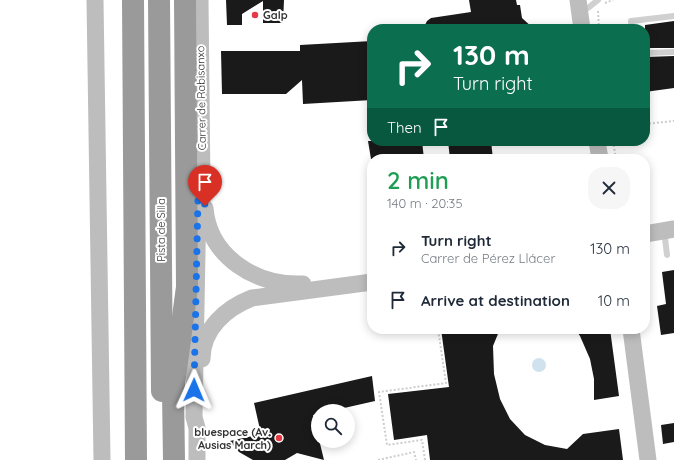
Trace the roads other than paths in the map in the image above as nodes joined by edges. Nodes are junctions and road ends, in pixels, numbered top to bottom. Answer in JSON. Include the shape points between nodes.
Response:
{"nodes":[{"id":1,"x":95,"y":0,"type":"edge"},
{"id":2,"x":133,"y":0,"type":"edge"},
{"id":3,"x":159,"y":0,"type":"edge"},
{"id":4,"x":185,"y":0,"type":"edge"},
{"id":5,"x":200,"y":0,"type":"edge"},
{"id":6,"x":592,"y":3,"type":"edge"},
{"id":7,"x":674,"y":16,"type":"edge"},
{"id":8,"x":584,"y":24,"type":"edge"},
{"id":9,"x":591,"y":24,"type":"edge"},
{"id":10,"x":631,"y":24,"type":"edge"},
{"id":11,"x":674,"y":52,"type":"edge"},
{"id":12,"x":650,"y":53,"type":"edge"},
{"id":13,"x":202,"y":184,"type":"junction"},
{"id":14,"x":650,"y":235,"type":"edge"},
{"id":15,"x":670,"y":240,"type":"edge"},
{"id":16,"x":650,"y":242,"type":"edge"},
{"id":17,"x":367,"y":276,"type":"edge"},
{"id":18,"x":367,"y":283,"type":"edge"},
{"id":19,"x":624,"y":334,"type":"edge"},
{"id":20,"x":632,"y":334,"type":"edge"},
{"id":21,"x":197,"y":428,"type":"junction"},
{"id":22,"x":102,"y":460,"type":"edge"},
{"id":23,"x":136,"y":460,"type":"edge"},
{"id":24,"x":162,"y":460,"type":"edge"},
{"id":25,"x":174,"y":460,"type":"edge"},
{"id":26,"x":197,"y":460,"type":"edge"},
{"id":27,"x":640,"y":460,"type":"edge"},
{"id":28,"x":648,"y":460,"type":"edge"}],
"edges":[{"from":1,"to":22,"type":"street"},
{"from":2,"to":23,"type":"highway"},
{"from":3,"to":24,"type":"highway","name":"Pista de Silla"},
{"from":4,"to":25,"type":"highway","via":[[187,287],[174,392]]},
{"from":5,"to":13,"type":"street","name":"Carrer de Rabisanxo"},
{"from":6,"to":8,"type":"street"},
{"from":6,"to":9,"type":"street"},
{"from":7,"to":10,"type":"lane","via":[[631,21]]},
{"from":11,"to":12,"type":"lane"},
{"from":13,"to":17,"type":"street","via":[[210,233],[218,247],[229,258],[251,274],[291,284]]},
{"from":13,"to":21,"type":"street","name":"Carrer de Rabisanxo","via":[[198,197],[194,417]]},
{"from":14,"to":15,"type":"street"},
{"from":15,"to":16,"type":"street"},
{"from":18,"to":21,"type":"street","via":[[252,298],[226,311],[207,337],[202,352],[200,417]]},
{"from":19,"to":27,"type":"street"},
{"from":20,"to":28,"type":"street"},
{"from":21,"to":26,"type":"street","name":"Carrer de Rabisanxo"}]}
